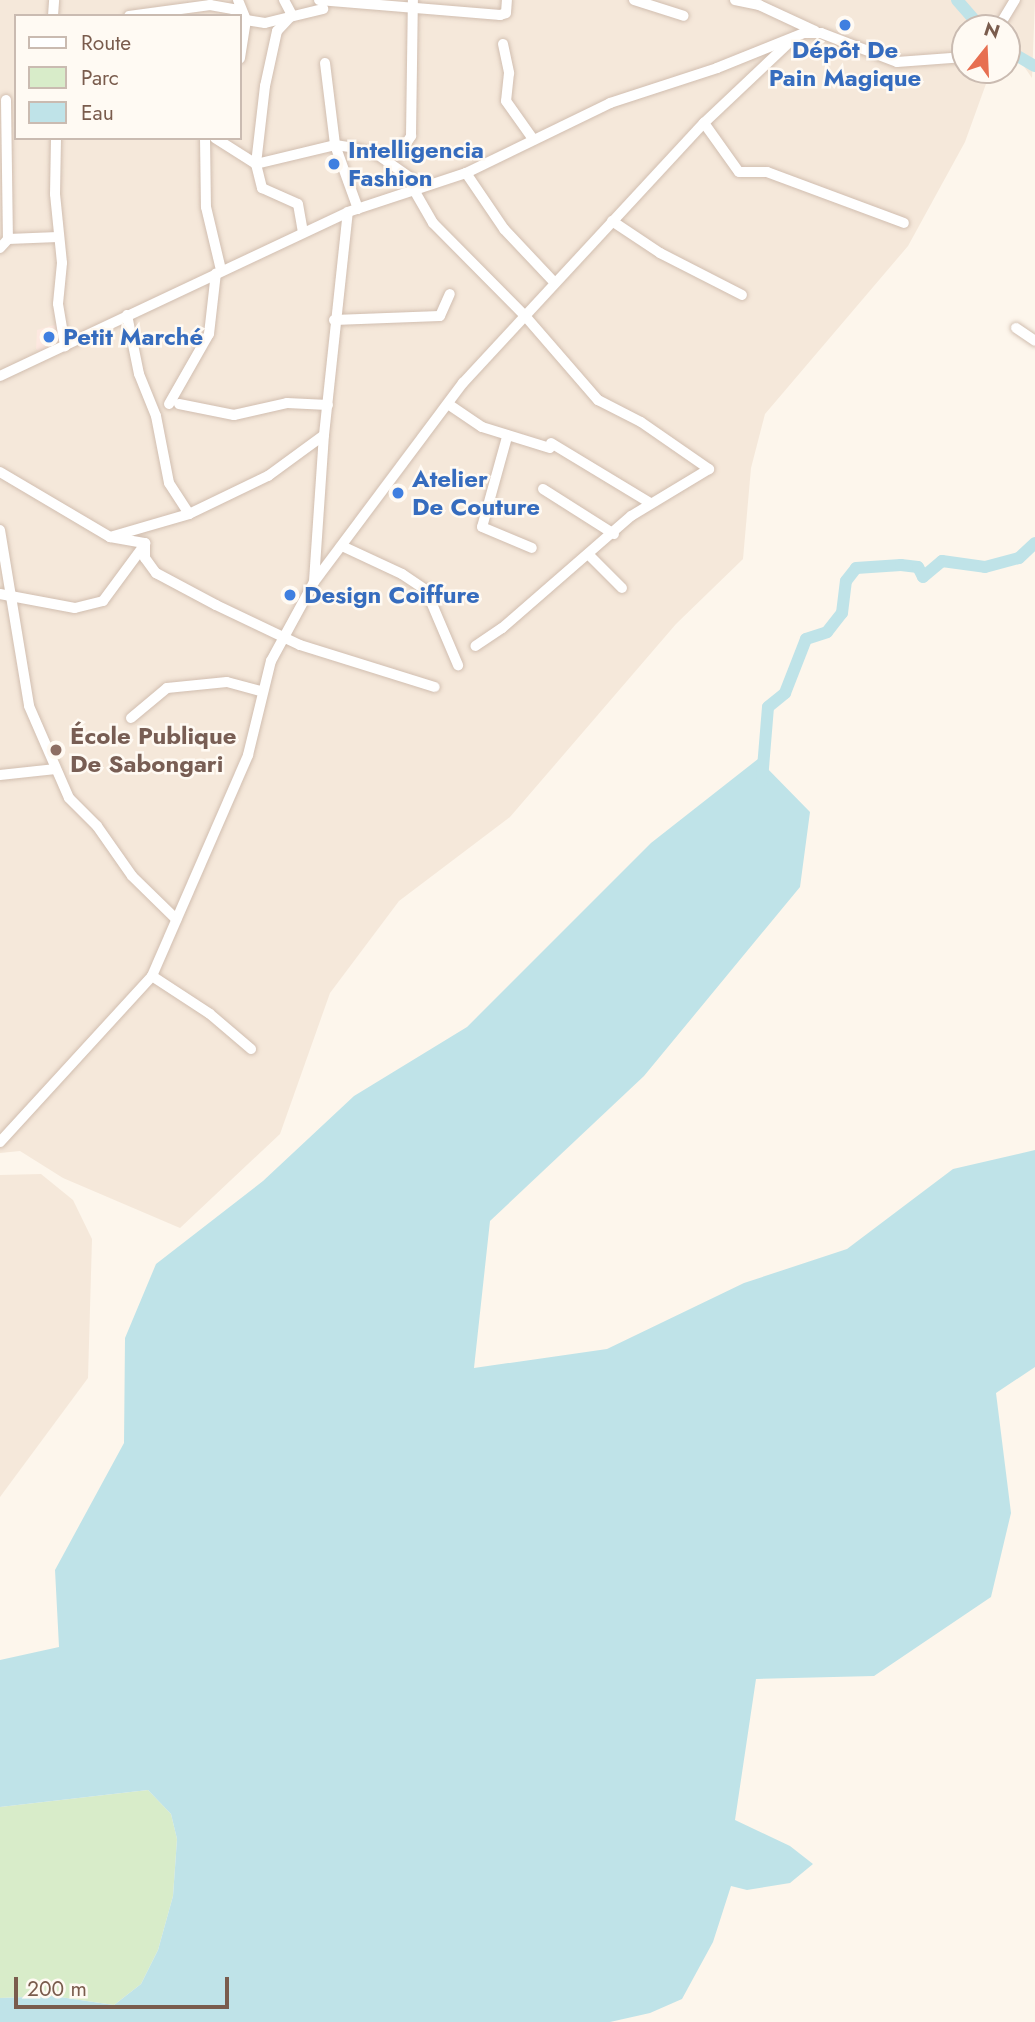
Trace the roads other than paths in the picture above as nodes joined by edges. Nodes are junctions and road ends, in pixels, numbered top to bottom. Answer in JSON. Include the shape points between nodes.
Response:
{"nodes":[{"id":1,"x":138,"y":0,"type":"edge"},
{"id":2,"x":284,"y":0,"type":"edge"},
{"id":3,"x":507,"y":0,"type":"edge"},
{"id":4,"x":634,"y":0,"type":"edge"},
{"id":5,"x":735,"y":0,"type":"edge"},
{"id":6,"x":343,"y":1,"type":"edge"},
{"id":7,"x":238,"y":2,"type":"edge"},
{"id":8,"x":359,"y":2,"type":"edge"},
{"id":9,"x":761,"y":3,"type":"edge"},
{"id":10,"x":412,"y":4,"type":"edge"},
{"id":11,"x":321,"y":5,"type":"edge"},
{"id":12,"x":130,"y":14,"type":"edge"},
{"id":13,"x":239,"y":14,"type":"edge"},
{"id":14,"x":292,"y":15,"type":"junction"},
{"id":15,"x":684,"y":16,"type":"dead end"},
{"id":16,"x":242,"y":17,"type":"edge"},
{"id":17,"x":246,"y":20,"type":"junction"},
{"id":18,"x":815,"y":32,"type":"junction"},
{"id":19,"x":794,"y":38,"type":"junction"},
{"id":20,"x":503,"y":44,"type":"dead end"},
{"id":21,"x":242,"y":46,"type":"edge"},
{"id":22,"x":951,"y":58,"type":"edge"},
{"id":23,"x":325,"y":63,"type":"dead end"},
{"id":24,"x":7,"y":100,"type":"edge"},
{"id":25,"x":704,"y":123,"type":"junction"},
{"id":26,"x":533,"y":139,"type":"junction"},
{"id":27,"x":56,"y":140,"type":"edge"},
{"id":28,"x":205,"y":140,"type":"edge"},
{"id":29,"x":218,"y":140,"type":"edge"},
{"id":30,"x":335,"y":145,"type":"junction"},
{"id":31,"x":399,"y":154,"type":"dead end"},
{"id":32,"x":256,"y":164,"type":"junction"},
{"id":33,"x":466,"y":173,"type":"junction"},
{"id":34,"x":412,"y":179,"type":"dead end"},
{"id":35,"x":414,"y":190,"type":"junction"},
{"id":36,"x":353,"y":211,"type":"junction"},
{"id":37,"x":612,"y":221,"type":"junction"},
{"id":38,"x":904,"y":223,"type":"dead end"},
{"id":39,"x":303,"y":233,"type":"junction"},
{"id":40,"x":58,"y":237,"type":"junction"},
{"id":41,"x":8,"y":239,"type":"junction"},
{"id":42,"x":0,"y":248,"type":"edge"},
{"id":43,"x":218,"y":272,"type":"junction"},
{"id":44,"x":554,"y":282,"type":"junction"},
{"id":45,"x":450,"y":294,"type":"dead end"},
{"id":46,"x":742,"y":295,"type":"dead end"},
{"id":47,"x":127,"y":315,"type":"junction"},
{"id":48,"x":526,"y":317,"type":"junction"},
{"id":49,"x":334,"y":320,"type":"junction"},
{"id":50,"x":1016,"y":328,"type":"dead end"},
{"id":51,"x":1035,"y":341,"type":"edge"},
{"id":52,"x":65,"y":346,"type":"junction"},
{"id":53,"x":0,"y":376,"type":"edge"},
{"id":54,"x":448,"y":404,"type":"junction"},
{"id":55,"x":328,"y":405,"type":"junction"},
{"id":56,"x":324,"y":435,"type":"junction"},
{"id":57,"x":507,"y":437,"type":"junction"},
{"id":58,"x":0,"y":472,"type":"edge"},
{"id":59,"x":543,"y":489,"type":"dead end"},
{"id":60,"x":650,"y":503,"type":"junction"},
{"id":61,"x":189,"y":514,"type":"junction"},
{"id":62,"x":0,"y":530,"type":"edge"},
{"id":63,"x":614,"y":534,"type":"junction"},
{"id":64,"x":110,"y":537,"type":"junction"},
{"id":65,"x":145,"y":543,"type":"junction"},
{"id":66,"x":342,"y":546,"type":"junction"},
{"id":67,"x":532,"y":548,"type":"dead end"},
{"id":68,"x":588,"y":554,"type":"junction"},
{"id":69,"x":314,"y":582,"type":"junction"},
{"id":70,"x":622,"y":588,"type":"dead end"},
{"id":71,"x":0,"y":594,"type":"edge"},
{"id":72,"x":12,"y":597,"type":"junction"},
{"id":73,"x":281,"y":636,"type":"junction"},
{"id":74,"x":475,"y":646,"type":"dead end"},
{"id":75,"x":458,"y":664,"type":"dead end"},
{"id":76,"x":435,"y":687,"type":"dead end"},
{"id":77,"x":261,"y":691,"type":"junction"},
{"id":78,"x":131,"y":718,"type":"dead end"},
{"id":79,"x":57,"y":769,"type":"junction"},
{"id":80,"x":0,"y":775,"type":"edge"},
{"id":81,"x":176,"y":919,"type":"junction"},
{"id":82,"x":152,"y":976,"type":"junction"},
{"id":83,"x":251,"y":1049,"type":"dead end"},
{"id":84,"x":0,"y":1142,"type":"edge"}],
"edges":[{"from":1,"to":12,"type":"street"},
{"from":2,"to":14,"type":"street"},
{"from":3,"to":10,"type":"street","via":[[505,15]]},
{"from":4,"to":15,"type":"street"},
{"from":5,"to":9,"type":"street"},
{"from":6,"to":8,"type":"street"},
{"from":6,"to":11,"type":"street"},
{"from":7,"to":17,"type":"street"},
{"from":8,"to":10,"type":"street"},
{"from":9,"to":18,"type":"street"},
{"from":10,"to":31,"type":"street","via":[[411,135]]},
{"from":11,"to":14,"type":"street"},
{"from":12,"to":13,"type":"street","via":[[210,5]]},
{"from":14,"to":17,"type":"street","via":[[265,23]]},
{"from":14,"to":32,"type":"street","via":[[277,31]]},
{"from":16,"to":17,"type":"street"},
{"from":17,"to":21,"type":"street"},
{"from":18,"to":19,"type":"street"},
{"from":18,"to":22,"type":"street","via":[[897,62]]},
{"from":19,"to":25,"type":"street"},
{"from":19,"to":26,"type":"street","via":[[620,99]]},
{"from":20,"to":26,"type":"street","via":[[509,73],[506,101]]},
{"from":23,"to":30,"type":"street"},
{"from":24,"to":41,"type":"street"},
{"from":25,"to":37,"type":"street"},
{"from":25,"to":38,"type":"street","via":[[739,172],[767,172],[816,194]]},
{"from":26,"to":33,"type":"street"},
{"from":27,"to":40,"type":"street"},
{"from":28,"to":43,"type":"street","via":[[206,207]]},
{"from":29,"to":32,"type":"street"},
{"from":30,"to":32,"type":"street"},
{"from":30,"to":34,"type":"street","via":[[378,155]]},
{"from":30,"to":36,"type":"street"},
{"from":32,"to":39,"type":"street","via":[[262,188],[298,204]]},
{"from":33,"to":35,"type":"street"},
{"from":33,"to":44,"type":"street","via":[[504,229]]},
{"from":35,"to":36,"type":"street"},
{"from":35,"to":48,"type":"street","via":[[433,223]]},
{"from":36,"to":39,"type":"street"},
{"from":36,"to":49,"type":"street"},
{"from":37,"to":44,"type":"street"},
{"from":37,"to":46,"type":"street","via":[[660,253]]},
{"from":39,"to":43,"type":"street"},
{"from":40,"to":41,"type":"street"},
{"from":40,"to":52,"type":"street","via":[[62,263],[58,304]]},
{"from":41,"to":42,"type":"street"},
{"from":43,"to":47,"type":"street"},
{"from":43,"to":55,"type":"street","via":[[209,334],[174,404],[234,415],[287,403]]},
{"from":44,"to":48,"type":"street"},
{"from":45,"to":49,"type":"street","via":[[440,316]]},
{"from":47,"to":52,"type":"street"},
{"from":47,"to":61,"type":"street","via":[[139,374],[156,416],[169,483]]},
{"from":48,"to":54,"type":"street"},
{"from":48,"to":60,"type":"street","via":[[602,404],[641,422],[709,469]]},
{"from":49,"to":55,"type":"street"},
{"from":50,"to":51,"type":"street"},
{"from":52,"to":53,"type":"street"},
{"from":54,"to":57,"type":"street","via":[[482,428]]},
{"from":54,"to":66,"type":"street"},
{"from":55,"to":56,"type":"street"},
{"from":56,"to":61,"type":"street","via":[[268,476]]},
{"from":56,"to":69,"type":"street"},
{"from":57,"to":60,"type":"street","via":[[551,445]]},
{"from":57,"to":67,"type":"street","via":[[482,527]]},
{"from":58,"to":64,"type":"street"},
{"from":59,"to":63,"type":"street"},
{"from":60,"to":63,"type":"street"},
{"from":61,"to":64,"type":"street"},
{"from":62,"to":72,"type":"street"},
{"from":63,"to":68,"type":"street"},
{"from":64,"to":65,"type":"street"},
{"from":65,"to":72,"type":"street","via":[[103,601],[75,608]]},
{"from":65,"to":73,"type":"street","via":[[145,558],[156,573]]},
{"from":66,"to":69,"type":"street"},
{"from":66,"to":75,"type":"street","via":[[426,590]]},
{"from":68,"to":70,"type":"street"},
{"from":68,"to":74,"type":"street"},
{"from":69,"to":73,"type":"street"},
{"from":71,"to":72,"type":"street"},
{"from":72,"to":79,"type":"street","via":[[29,706]]},
{"from":73,"to":76,"type":"street"},
{"from":73,"to":77,"type":"street"},
{"from":77,"to":78,"type":"street","via":[[228,682],[167,688]]},
{"from":77,"to":81,"type":"street","via":[[252,742]]},
{"from":79,"to":80,"type":"street"},
{"from":79,"to":81,"type":"street","via":[[69,798],[97,826],[132,876]]},
{"from":81,"to":82,"type":"street"},
{"from":82,"to":83,"type":"street","via":[[210,1014]]},
{"from":82,"to":84,"type":"street"}]}
